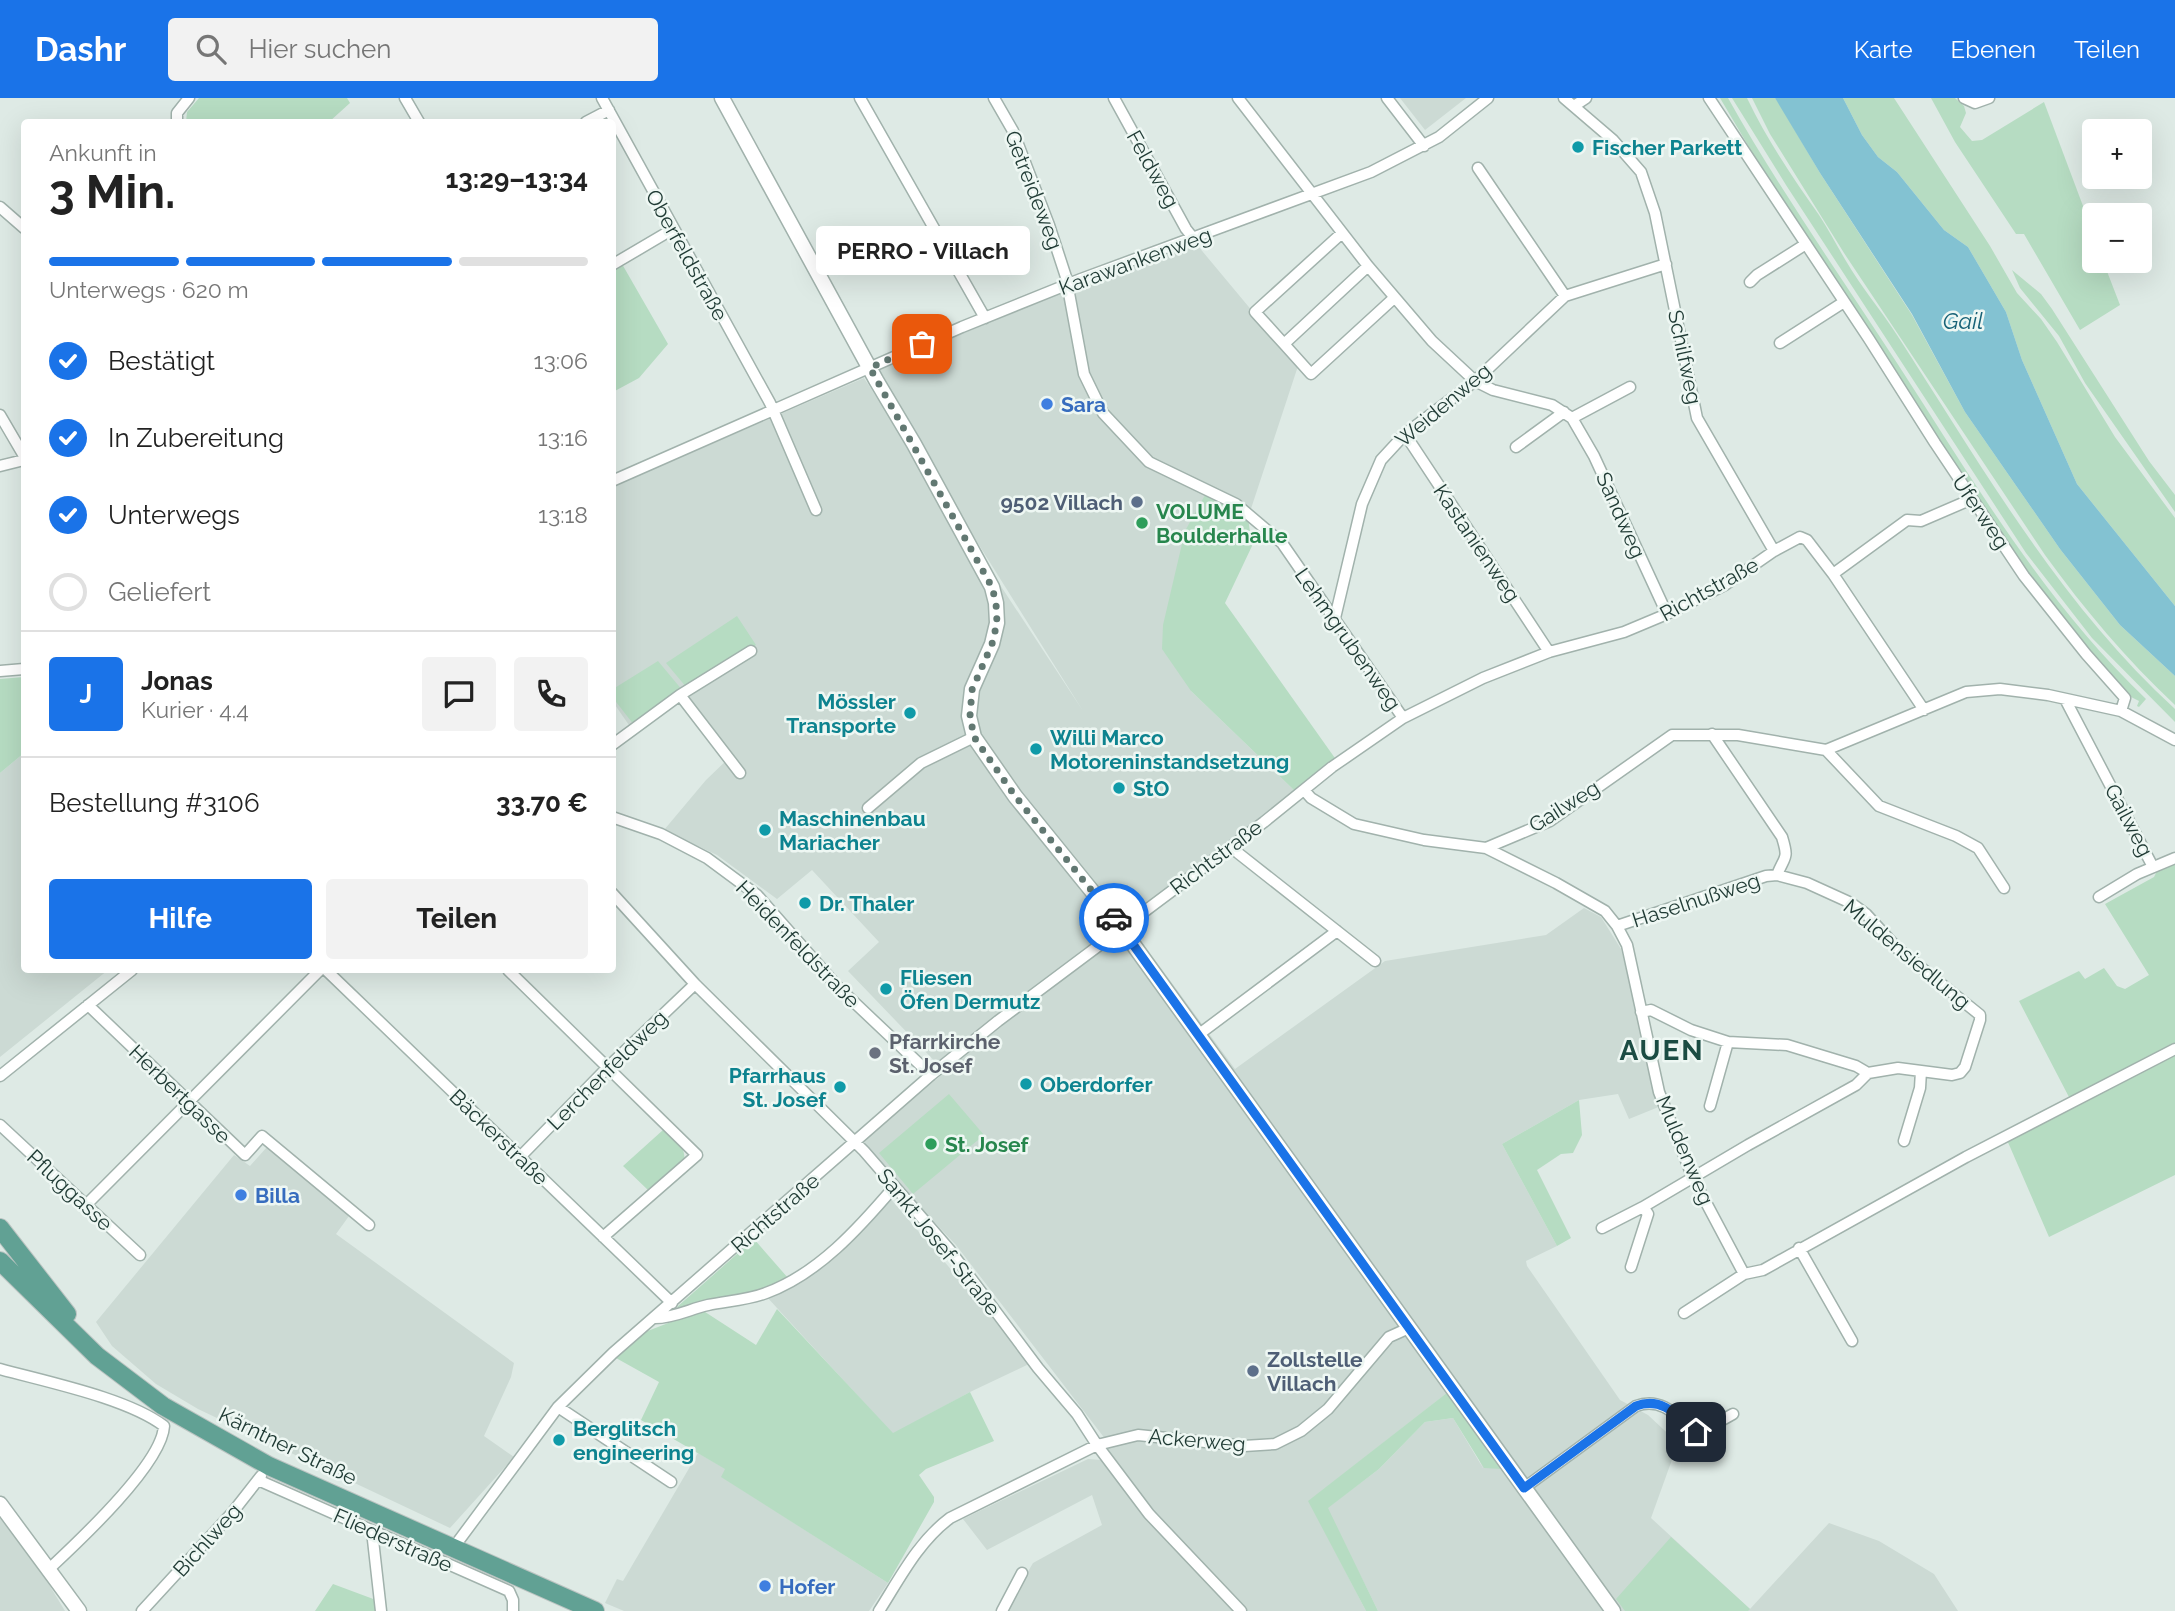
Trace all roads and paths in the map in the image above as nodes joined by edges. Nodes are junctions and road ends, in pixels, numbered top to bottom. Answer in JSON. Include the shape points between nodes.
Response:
{"nodes":[{"id":1,"x":189,"y":98,"type":"edge"},
{"id":2,"x":602,"y":98,"type":"edge"},
{"id":3,"x":722,"y":98,"type":"edge"},
{"id":4,"x":860,"y":98,"type":"edge"},
{"id":5,"x":994,"y":98,"type":"edge"},
{"id":6,"x":1114,"y":98,"type":"edge"},
{"id":7,"x":1238,"y":98,"type":"edge"},
{"id":8,"x":1387,"y":98,"type":"edge"},
{"id":9,"x":1488,"y":98,"type":"edge"},
{"id":10,"x":1564,"y":98,"type":"edge"},
{"id":11,"x":1586,"y":98,"type":"edge"},
{"id":12,"x":1709,"y":98,"type":"edge"},
{"id":13,"x":1964,"y":98,"type":"edge"},
{"id":14,"x":1989,"y":98,"type":"edge"},
{"id":15,"x":408,"y":99,"type":"edge"},
{"id":16,"x":1574,"y":106,"type":"junction"},
{"id":17,"x":609,"y":110,"type":"junction"},
{"id":18,"x":177,"y":119,"type":"edge"},
{"id":19,"x":418,"y":119,"type":"edge"},
{"id":20,"x":592,"y":119,"type":"edge"},
{"id":21,"x":614,"y":119,"type":"edge"},
{"id":22,"x":616,"y":123,"type":"edge"},
{"id":23,"x":1424,"y":146,"type":"junction"},
{"id":24,"x":1478,"y":168,"type":"dead end"},
{"id":25,"x":1314,"y":195,"type":"junction"},
{"id":26,"x":0,"y":207,"type":"edge"},
{"id":27,"x":21,"y":225,"type":"edge"},
{"id":28,"x":673,"y":229,"type":"junction"},
{"id":29,"x":1342,"y":233,"type":"junction"},
{"id":30,"x":1194,"y":239,"type":"junction"},
{"id":31,"x":1806,"y":244,"type":"junction"},
{"id":32,"x":616,"y":263,"type":"edge"},
{"id":33,"x":1666,"y":264,"type":"junction"},
{"id":34,"x":1368,"y":266,"type":"junction"},
{"id":35,"x":1751,"y":282,"type":"dead end"},
{"id":36,"x":1067,"y":285,"type":"junction"},
{"id":37,"x":1565,"y":296,"type":"junction"},
{"id":38,"x":1395,"y":298,"type":"junction"},
{"id":39,"x":1844,"y":302,"type":"junction"},
{"id":40,"x":985,"y":318,"type":"junction"},
{"id":41,"x":1780,"y":343,"type":"dead end"},
{"id":42,"x":1284,"y":344,"type":"junction"},
{"id":43,"x":870,"y":368,"type":"junction"},
{"id":44,"x":1475,"y":381,"type":"junction"},
{"id":45,"x":1630,"y":387,"type":"dead end"},
{"id":46,"x":774,"y":411,"type":"junction"},
{"id":47,"x":0,"y":415,"type":"edge"},
{"id":48,"x":1568,"y":415,"type":"junction"},
{"id":49,"x":1405,"y":434,"type":"junction"},
{"id":50,"x":1516,"y":447,"type":"dead end"},
{"id":51,"x":21,"y":453,"type":"edge"},
{"id":52,"x":21,"y":459,"type":"edge"},
{"id":53,"x":0,"y":466,"type":"edge"},
{"id":54,"x":616,"y":479,"type":"edge"},
{"id":55,"x":1972,"y":499,"type":"junction"},
{"id":56,"x":816,"y":510,"type":"dead end"},
{"id":57,"x":1774,"y":551,"type":"junction"},
{"id":58,"x":1833,"y":574,"type":"junction"},
{"id":59,"x":1667,"y":614,"type":"junction"},
{"id":60,"x":1335,"y":618,"type":"junction"},
{"id":61,"x":751,"y":651,"type":"dead end"},
{"id":62,"x":1549,"y":652,"type":"junction"},
{"id":63,"x":21,"y":669,"type":"edge"},
{"id":64,"x":0,"y":671,"type":"edge"},
{"id":65,"x":680,"y":695,"type":"junction"},
{"id":66,"x":2065,"y":699,"type":"junction"},
{"id":67,"x":1924,"y":710,"type":"junction"},
{"id":68,"x":2121,"y":711,"type":"junction"},
{"id":69,"x":1403,"y":718,"type":"junction"},
{"id":70,"x":1712,"y":734,"type":"junction"},
{"id":71,"x":974,"y":737,"type":"junction"},
{"id":72,"x":2175,"y":740,"type":"edge"},
{"id":73,"x":616,"y":743,"type":"edge"},
{"id":74,"x":1826,"y":750,"type":"junction"},
{"id":75,"x":740,"y":773,"type":"dead end"},
{"id":76,"x":1304,"y":790,"type":"junction"},
{"id":77,"x":868,"y":808,"type":"dead end"},
{"id":78,"x":616,"y":818,"type":"edge"},
{"id":79,"x":1232,"y":846,"type":"junction"},
{"id":80,"x":1486,"y":848,"type":"junction"},
{"id":81,"x":2175,"y":858,"type":"edge"},
{"id":82,"x":2153,"y":867,"type":"junction"},
{"id":83,"x":1777,"y":876,"type":"junction"},
{"id":84,"x":2004,"y":888,"type":"dead end"},
{"id":85,"x":616,"y":897,"type":"edge"},
{"id":86,"x":2099,"y":897,"type":"dead end"},
{"id":87,"x":1617,"y":926,"type":"junction"},
{"id":88,"x":1122,"y":929,"type":"junction"},
{"id":89,"x":1338,"y":931,"type":"junction"},
{"id":90,"x":1375,"y":961,"type":"dead end"},
{"id":91,"x":128,"y":973,"type":"edge"},
{"id":92,"x":317,"y":973,"type":"edge"},
{"id":93,"x":329,"y":973,"type":"edge"},
{"id":94,"x":512,"y":973,"type":"edge"},
{"id":95,"x":695,"y":984,"type":"junction"},
{"id":96,"x":88,"y":1005,"type":"junction"},
{"id":97,"x":1641,"y":1012,"type":"junction"},
{"id":98,"x":1198,"y":1035,"type":"junction"},
{"id":99,"x":1728,"y":1042,"type":"junction"},
{"id":100,"x":2175,"y":1049,"type":"edge"},
{"id":101,"x":607,"y":1068,"type":"junction"},
{"id":102,"x":1921,"y":1072,"type":"junction"},
{"id":103,"x":1868,"y":1073,"type":"junction"},
{"id":104,"x":930,"y":1075,"type":"junction"},
{"id":105,"x":0,"y":1076,"type":"edge"},
{"id":106,"x":189,"y":1103,"type":"junction"},
{"id":107,"x":1710,"y":1106,"type":"dead end"},
{"id":108,"x":0,"y":1125,"type":"edge"},
{"id":109,"x":1904,"y":1141,"type":"dead end"},
{"id":110,"x":855,"y":1142,"type":"junction"},
{"id":111,"x":520,"y":1157,"type":"junction"},
{"id":112,"x":1693,"y":1178,"type":"junction"},
{"id":113,"x":894,"y":1187,"type":"junction"},
{"id":114,"x":86,"y":1205,"type":"junction"},
{"id":115,"x":1643,"y":1207,"type":"junction"},
{"id":116,"x":369,"y":1225,"type":"dead end"},
{"id":117,"x":0,"y":1228,"type":"edge"},
{"id":118,"x":1602,"y":1228,"type":"dead end"},
{"id":119,"x":603,"y":1237,"type":"junction"},
{"id":120,"x":1799,"y":1248,"type":"junction"},
{"id":121,"x":140,"y":1255,"type":"dead end"},
{"id":122,"x":0,"y":1261,"type":"edge"},
{"id":123,"x":1631,"y":1267,"type":"dead end"},
{"id":124,"x":1744,"y":1274,"type":"junction"},
{"id":125,"x":672,"y":1303,"type":"junction"},
{"id":126,"x":1684,"y":1313,"type":"dead end"},
{"id":127,"x":655,"y":1318,"type":"junction"},
{"id":128,"x":1409,"y":1328,"type":"junction"},
{"id":129,"x":1852,"y":1341,"type":"dead end"},
{"id":130,"x":90,"y":1349,"type":"junction"},
{"id":131,"x":0,"y":1369,"type":"edge"},
{"id":132,"x":558,"y":1407,"type":"junction"},
{"id":133,"x":1733,"y":1413,"type":"dead end"},
{"id":134,"x":1097,"y":1445,"type":"junction"},
{"id":135,"x":263,"y":1473,"type":"junction"},
{"id":136,"x":671,"y":1482,"type":"dead end"},
{"id":137,"x":1524,"y":1488,"type":"junction"},
{"id":138,"x":0,"y":1504,"type":"edge"},
{"id":139,"x":372,"y":1531,"type":"junction"},
{"id":140,"x":454,"y":1547,"type":"junction"},
{"id":141,"x":50,"y":1569,"type":"junction"},
{"id":142,"x":1022,"y":1573,"type":"dead end"},
{"id":143,"x":79,"y":1611,"type":"edge"},
{"id":144,"x":142,"y":1611,"type":"edge"},
{"id":145,"x":381,"y":1611,"type":"edge"},
{"id":146,"x":513,"y":1611,"type":"edge"},
{"id":147,"x":595,"y":1611,"type":"edge"},
{"id":148,"x":879,"y":1611,"type":"edge"},
{"id":149,"x":1002,"y":1611,"type":"edge"},
{"id":150,"x":1241,"y":1611,"type":"edge"},
{"id":151,"x":1613,"y":1611,"type":"edge"}],
"edges":[{"from":1,"to":18,"type":"street"},
{"from":2,"to":17,"type":"street","name":"Oberfeldstraße"},
{"from":3,"to":43,"type":"street"},
{"from":4,"to":40,"type":"street"},
{"from":5,"to":36,"type":"street","name":"Getreideweg","via":[[1013,131]]},
{"from":6,"to":30,"type":"street","name":"Feldweg"},
{"from":7,"to":25,"type":"street"},
{"from":8,"to":23,"type":"street"},
{"from":9,"to":23,"type":"street","name":"Karawankenweg"},
{"from":10,"to":16,"type":"street","name":"Schilfweg"},
{"from":11,"to":16,"type":"street"},
{"from":12,"to":31,"type":"street","name":"Uferweg"},
{"from":13,"to":14,"type":"street","via":[[1975,103]]},
{"from":15,"to":19,"type":"street"},
{"from":16,"to":33,"type":"street","name":"Schilfweg","via":[[1641,172]]},
{"from":17,"to":20,"type":"street"},
{"from":17,"to":21,"type":"street","name":"Oberfeldstraße"},
{"from":22,"to":28,"type":"street","name":"Oberfeldstraße"},
{"from":23,"to":25,"type":"street","name":"Karawankenweg"},
{"from":24,"to":37,"type":"street"},
{"from":25,"to":29,"type":"street"},
{"from":25,"to":30,"type":"street","name":"Karawankenweg"},
{"from":26,"to":27,"type":"street"},
{"from":28,"to":32,"type":"street"},
{"from":28,"to":46,"type":"street","name":"Oberfeldstraße"},
{"from":29,"to":34,"type":"street"},
{"from":29,"to":42,"type":"street","via":[[1255,313]]},
{"from":30,"to":36,"type":"street","name":"Karawankenweg"},
{"from":31,"to":35,"type":"street"},
{"from":31,"to":39,"type":"street","name":"Uferweg"},
{"from":33,"to":37,"type":"street","name":"Weidenweg"},
{"from":33,"to":57,"type":"street","name":"Schilfweg","via":[[1697,418]]},
{"from":34,"to":38,"type":"street"},
{"from":34,"to":42,"type":"street"},
{"from":36,"to":40,"type":"street","name":"Karawankenweg"},
{"from":36,"to":60,"type":"street","name":"Lehmgrubenweg","via":[[1084,374],[1103,413],[1149,462],[1236,504],[1282,543]]},
{"from":37,"to":44,"type":"street","name":"Weidenweg"},
{"from":38,"to":42,"type":"street","via":[[1311,374]]},
{"from":38,"to":44,"type":"street"},
{"from":39,"to":41,"type":"street"},
{"from":39,"to":55,"type":"street","name":"Uferweg"},
{"from":40,"to":43,"type":"street","name":"Karawankenweg"},
{"from":43,"to":46,"type":"street","name":"Karawankenweg"},
{"from":43,"to":71,"type":"street","via":[[992,587],[997,623],[972,690]]},
{"from":44,"to":48,"type":"street","via":[[1552,405]]},
{"from":44,"to":49,"type":"street","name":"Weidenweg"},
{"from":45,"to":48,"type":"street"},
{"from":46,"to":54,"type":"street","name":"Karawankenweg"},
{"from":46,"to":56,"type":"street"},
{"from":47,"to":51,"type":"street"},
{"from":48,"to":50,"type":"street"},
{"from":48,"to":59,"type":"street","name":"Sandweg","via":[[1594,456]]},
{"from":49,"to":60,"type":"street","name":"Weidenweg","via":[[1381,460],[1362,504]]},
{"from":49,"to":62,"type":"street","name":"Kastanienweg"},
{"from":52,"to":53,"type":"street"},
{"from":55,"to":58,"type":"street","via":[[1920,521],[1908,520]]},
{"from":55,"to":68,"type":"street","name":"Uferweg","via":[[2024,576],[2125,698]]},
{"from":57,"to":58,"type":"street","via":[[1800,537]]},
{"from":57,"to":59,"type":"street","name":"Richtstraße","via":[[1725,585]]},
{"from":58,"to":67,"type":"street"},
{"from":59,"to":62,"type":"street","name":"Richtstraße","via":[[1624,632]]},
{"from":60,"to":69,"type":"street","name":"Lehmgrubenweg"},
{"from":61,"to":65,"type":"street"},
{"from":62,"to":69,"type":"street","name":"Richtstraße"},
{"from":63,"to":64,"type":"street"},
{"from":65,"to":73,"type":"street"},
{"from":65,"to":75,"type":"street"},
{"from":66,"to":67,"type":"street","via":[[2000,689],[1966,692]]},
{"from":66,"to":68,"type":"street"},
{"from":66,"to":82,"type":"street","name":"Gailweg"},
{"from":67,"to":74,"type":"street"},
{"from":68,"to":72,"type":"street"},
{"from":69,"to":76,"type":"street","name":"Richtstraße"},
{"from":70,"to":74,"type":"street","name":"Gailweg"},
{"from":70,"to":80,"type":"street","name":"Gailweg","via":[[1672,734],[1550,821]]},
{"from":70,"to":83,"type":"street","name":"Haselnußweg","via":[[1782,837],[1787,854]]},
{"from":71,"to":77,"type":"street","via":[[921,763]]},
{"from":71,"to":88,"type":"street","via":[[1015,796]]},
{"from":74,"to":84,"type":"street","via":[[1888,812],[1978,848]]},
{"from":76,"to":79,"type":"street","name":"Richtstraße"},
{"from":76,"to":80,"type":"street","via":[[1354,824]]},
{"from":78,"to":104,"type":"street","name":"Heidenfeldstraße","via":[[661,834],[707,858],[757,895],[838,986]]},
{"from":79,"to":88,"type":"street","name":"Richtstraße"},
{"from":79,"to":89,"type":"street"},
{"from":80,"to":87,"type":"street","name":"Muldenweg","via":[[1605,911]]},
{"from":81,"to":82,"type":"street","name":"Gailweg"},
{"from":82,"to":86,"type":"street","name":"Gailweg"},
{"from":83,"to":87,"type":"street","name":"Haselnußweg"},
{"from":83,"to":102,"type":"street","name":"Muldensiedlung","via":[[1851,902],[1906,956],[1980,1015],[1960,1073]]},
{"from":85,"to":95,"type":"street","name":"Sankt Josef-Straße"},
{"from":87,"to":97,"type":"street","name":"Muldenweg","via":[[1627,945]]},
{"from":88,"to":98,"type":"street"},
{"from":88,"to":104,"type":"street","name":"Richtstraße"},
{"from":89,"to":90,"type":"street"},
{"from":89,"to":98,"type":"street"},
{"from":91,"to":96,"type":"street"},
{"from":92,"to":106,"type":"street"},
{"from":93,"to":111,"type":"street","name":"Bäckerstraße"},
{"from":94,"to":101,"type":"street"},
{"from":95,"to":101,"type":"street","name":"Lerchenfeldweg"},
{"from":95,"to":110,"type":"street","name":"Sankt Josef-Straße"},
{"from":96,"to":105,"type":"street"},
{"from":96,"to":106,"type":"street","name":"Herbertgasse"},
{"from":97,"to":99,"type":"street","name":"Muldensiedlung","via":[[1651,1010]]},
{"from":97,"to":112,"type":"street","name":"Muldenweg","via":[[1659,1092]]},
{"from":98,"to":128,"type":"street"},
{"from":99,"to":103,"type":"street","name":"Muldensiedlung","via":[[1787,1045]]},
{"from":99,"to":107,"type":"street"},
{"from":100,"to":120,"type":"street"},
{"from":101,"to":111,"type":"street","name":"Lerchenfeldweg"},
{"from":101,"to":119,"type":"street","via":[[697,1156]]},
{"from":102,"to":103,"type":"street","name":"Muldensiedlung","via":[[1898,1068]]},
{"from":102,"to":109,"type":"street"},
{"from":103,"to":112,"type":"street","via":[[1856,1086]]},
{"from":104,"to":110,"type":"street","name":"Richtstraße"},
{"from":106,"to":114,"type":"street"},
{"from":106,"to":116,"type":"street","name":"Herbertgasse","via":[[245,1155],[262,1136]]},
{"from":108,"to":114,"type":"street","name":"Pfluggasse"},
{"from":110,"to":113,"type":"street","name":"Sankt Josef-Straße"},
{"from":110,"to":125,"type":"street","name":"Richtstraße"},
{"from":111,"to":119,"type":"street","name":"Bäckerstraße"},
{"from":112,"to":115,"type":"street"},
{"from":112,"to":124,"type":"street","name":"Muldenweg"},
{"from":113,"to":127,"type":"street","name":"Richtstraße","via":[[860,1228],[781,1287]]},
{"from":113,"to":134,"type":"street","name":"Sankt Josef-Straße","via":[[948,1249]]},
{"from":114,"to":121,"type":"street","name":"Pfluggasse"},
{"from":115,"to":118,"type":"street"},
{"from":115,"to":123,"type":"street","via":[[1648,1214]]},
{"from":117,"to":130,"type":"main road"},
{"from":119,"to":125,"type":"street","name":"Bäckerstraße"},
{"from":120,"to":124,"type":"street","via":[[1763,1270]]},
{"from":120,"to":129,"type":"street"},
{"from":122,"to":130,"type":"main road","name":"Kärntner Straße"},
{"from":124,"to":126,"type":"street"},
{"from":125,"to":127,"type":"street","name":"Richtstraße"},
{"from":127,"to":132,"type":"street","name":"Richtstraße"},
{"from":128,"to":134,"type":"street","name":"Ackerweg","via":[[1388,1338],[1328,1409],[1275,1444],[1244,1446],[1138,1435]]},
{"from":128,"to":137,"type":"street"},
{"from":130,"to":135,"type":"main road","name":"Kärntner Straße","via":[[163,1406]]},
{"from":131,"to":141,"type":"street","via":[[118,1403],[150,1415],[164,1426],[164,1437],[151,1459],[97,1524]]},
{"from":132,"to":136,"type":"street"},
{"from":132,"to":140,"type":"street","name":"Richtstraße"},
{"from":133,"to":137,"type":"street","via":[[1699,1433],[1659,1403],[1644,1403]]},
{"from":134,"to":148,"type":"street","name":"Ackerweg","via":[[950,1518],[917,1550]]},
{"from":134,"to":150,"type":"street","name":"Sankt Josef-Straße","via":[[1149,1514]]},
{"from":135,"to":139,"type":"street","name":"Fliederstraße"},
{"from":135,"to":140,"type":"main road","name":"Kärntner Straße"},
{"from":135,"to":144,"type":"street","name":"Bichlweg","via":[[223,1524]]},
{"from":137,"to":151,"type":"street"},
{"from":138,"to":141,"type":"street"},
{"from":139,"to":145,"type":"street"},
{"from":139,"to":146,"type":"street","name":"Fliederstraße","via":[[509,1591]]},
{"from":140,"to":147,"type":"main road","name":"Kärntner Straße"},
{"from":141,"to":143,"type":"street"},
{"from":142,"to":149,"type":"street"}]}
